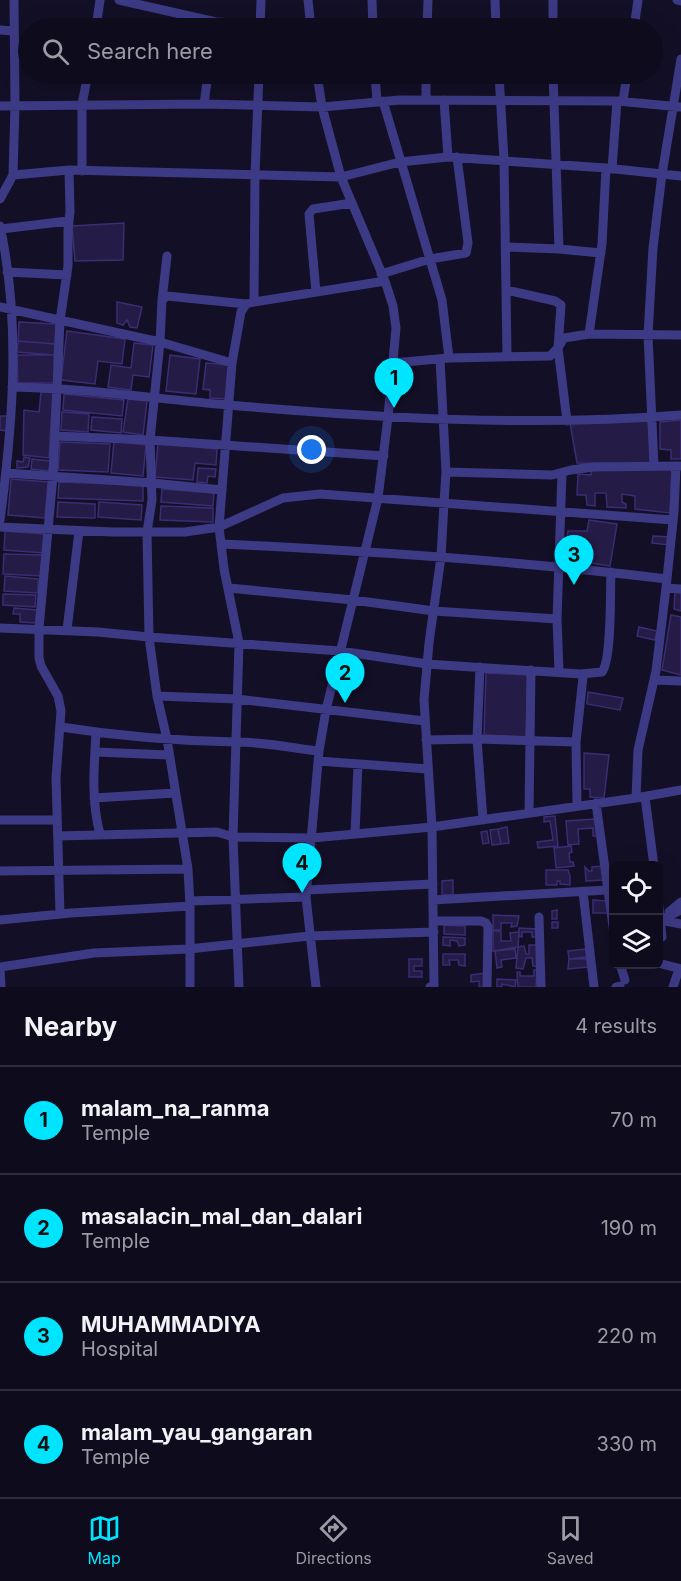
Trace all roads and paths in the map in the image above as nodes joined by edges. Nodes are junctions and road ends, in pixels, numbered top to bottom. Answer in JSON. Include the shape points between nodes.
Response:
{"nodes":[{"id":1,"x":14,"y":0,"type":"edge"},
{"id":2,"x":100,"y":0,"type":"edge"},
{"id":3,"x":119,"y":0,"type":"edge"},
{"id":4,"x":261,"y":0,"type":"edge"},
{"id":5,"x":308,"y":0,"type":"edge"},
{"id":6,"x":372,"y":0,"type":"edge"},
{"id":7,"x":428,"y":0,"type":"edge"},
{"id":8,"x":495,"y":0,"type":"edge"},
{"id":9,"x":552,"y":0,"type":"edge"},
{"id":10,"x":638,"y":0,"type":"edge"},
{"id":11,"x":97,"y":18,"type":"edge"},
{"id":12,"x":189,"y":18,"type":"edge"},
{"id":13,"x":260,"y":18,"type":"edge"},
{"id":14,"x":310,"y":18,"type":"edge"},
{"id":15,"x":373,"y":18,"type":"edge"},
{"id":16,"x":428,"y":18,"type":"edge"},
{"id":17,"x":496,"y":18,"type":"edge"},
{"id":18,"x":553,"y":18,"type":"edge"},
{"id":19,"x":635,"y":18,"type":"edge"},
{"id":20,"x":0,"y":30,"type":"edge"},
{"id":21,"x":14,"y":31,"type":"junction"},
{"id":22,"x":681,"y":58,"type":"edge"},
{"id":23,"x":86,"y":84,"type":"edge"},
{"id":24,"x":207,"y":84,"type":"edge"},
{"id":25,"x":259,"y":84,"type":"edge"},
{"id":26,"x":319,"y":84,"type":"edge"},
{"id":27,"x":377,"y":84,"type":"edge"},
{"id":28,"x":426,"y":84,"type":"edge"},
{"id":29,"x":499,"y":84,"type":"edge"},
{"id":30,"x":553,"y":84,"type":"edge"},
{"id":31,"x":624,"y":84,"type":"edge"},
{"id":32,"x":426,"y":100,"type":"junction"},
{"id":33,"x":444,"y":100,"type":"junction"},
{"id":34,"x":500,"y":100,"type":"junction"},
{"id":35,"x":554,"y":101,"type":"junction"},
{"id":36,"x":620,"y":101,"type":"junction"},
{"id":37,"x":380,"y":102,"type":"junction"},
{"id":38,"x":82,"y":104,"type":"junction"},
{"id":39,"x":204,"y":104,"type":"junction"},
{"id":40,"x":15,"y":105,"type":"junction"},
{"id":41,"x":0,"y":106,"type":"edge"},
{"id":42,"x":258,"y":106,"type":"junction"},
{"id":43,"x":322,"y":107,"type":"junction"},
{"id":44,"x":678,"y":107,"type":"edge"},
{"id":45,"x":452,"y":157,"type":"junction"},
{"id":46,"x":504,"y":160,"type":"junction"},
{"id":47,"x":400,"y":162,"type":"junction"},
{"id":48,"x":556,"y":164,"type":"junction"},
{"id":49,"x":609,"y":168,"type":"junction"},
{"id":50,"x":69,"y":171,"type":"junction"},
{"id":51,"x":82,"y":171,"type":"junction"},
{"id":52,"x":662,"y":174,"type":"junction"},
{"id":53,"x":13,"y":175,"type":"junction"},
{"id":54,"x":255,"y":175,"type":"junction"},
{"id":55,"x":681,"y":176,"type":"edge"},
{"id":56,"x":341,"y":177,"type":"junction"},
{"id":57,"x":0,"y":199,"type":"edge"},
{"id":58,"x":352,"y":203,"type":"junction"},
{"id":59,"x":69,"y":221,"type":"junction"},
{"id":60,"x":0,"y":227,"type":"edge"},
{"id":61,"x":506,"y":247,"type":"junction"},
{"id":62,"x":559,"y":249,"type":"junction"},
{"id":63,"x":601,"y":253,"type":"junction"},
{"id":64,"x":167,"y":256,"type":"dead end"},
{"id":65,"x":430,"y":259,"type":"junction"},
{"id":66,"x":7,"y":272,"type":"junction"},
{"id":67,"x":67,"y":275,"type":"junction"},
{"id":68,"x":383,"y":278,"type":"junction"},
{"id":69,"x":506,"y":290,"type":"junction"},
{"id":70,"x":316,"y":292,"type":"junction"},
{"id":71,"x":162,"y":300,"type":"junction"},
{"id":72,"x":250,"y":303,"type":"junction"},
{"id":73,"x":0,"y":307,"type":"edge"},
{"id":74,"x":11,"y":310,"type":"junction"},
{"id":75,"x":60,"y":321,"type":"junction"},
{"id":76,"x":589,"y":334,"type":"junction"},
{"id":77,"x":648,"y":335,"type":"junction"},
{"id":78,"x":681,"y":335,"type":"edge"},
{"id":79,"x":160,"y":342,"type":"junction"},
{"id":80,"x":558,"y":348,"type":"junction"},
{"id":81,"x":507,"y":356,"type":"junction"},
{"id":82,"x":444,"y":358,"type":"junction"},
{"id":83,"x":0,"y":360,"type":"edge"},
{"id":84,"x":12,"y":361,"type":"junction"},
{"id":85,"x":232,"y":363,"type":"junction"},
{"id":86,"x":393,"y":363,"type":"junction"},
{"id":87,"x":12,"y":387,"type":"junction"},
{"id":88,"x":57,"y":388,"type":"junction"},
{"id":89,"x":155,"y":398,"type":"junction"},
{"id":90,"x":229,"y":405,"type":"junction"},
{"id":91,"x":0,"y":410,"type":"edge"},
{"id":92,"x":11,"y":410,"type":"junction"},
{"id":93,"x":681,"y":416,"type":"edge"},
{"id":94,"x":388,"y":417,"type":"junction"},
{"id":95,"x":652,"y":418,"type":"junction"},
{"id":96,"x":443,"y":419,"type":"junction"},
{"id":97,"x":567,"y":421,"type":"junction"},
{"id":98,"x":55,"y":436,"type":"junction"},
{"id":99,"x":150,"y":440,"type":"junction"},
{"id":100,"x":226,"y":446,"type":"junction"},
{"id":101,"x":384,"y":456,"type":"junction"},
{"id":102,"x":654,"y":466,"type":"junction"},
{"id":103,"x":678,"y":466,"type":"edge"},
{"id":104,"x":446,"y":472,"type":"junction"},
{"id":105,"x":6,"y":473,"type":"junction"},
{"id":106,"x":562,"y":473,"type":"junction"},
{"id":107,"x":53,"y":476,"type":"junction"},
{"id":108,"x":152,"y":483,"type":"junction"},
{"id":109,"x":222,"y":490,"type":"junction"},
{"id":110,"x":378,"y":498,"type":"junction"},
{"id":111,"x":444,"y":503,"type":"junction"},
{"id":112,"x":561,"y":513,"type":"junction"},
{"id":113,"x":676,"y":515,"type":"edge"},
{"id":114,"x":0,"y":520,"type":"edge"},
{"id":115,"x":0,"y":527,"type":"edge"},
{"id":116,"x":219,"y":527,"type":"junction"},
{"id":117,"x":49,"y":530,"type":"junction"},
{"id":118,"x":79,"y":531,"type":"junction"},
{"id":119,"x":147,"y":532,"type":"junction"},
{"id":120,"x":221,"y":544,"type":"junction"},
{"id":121,"x":365,"y":551,"type":"junction"},
{"id":122,"x":441,"y":557,"type":"junction"},
{"id":123,"x":560,"y":566,"type":"junction"},
{"id":124,"x":611,"y":572,"type":"junction"},
{"id":125,"x":667,"y":583,"type":"junction"},
{"id":126,"x":229,"y":588,"type":"junction"},
{"id":127,"x":681,"y":589,"type":"edge"},
{"id":128,"x":353,"y":600,"type":"junction"},
{"id":129,"x":434,"y":611,"type":"junction"},
{"id":130,"x":557,"y":619,"type":"junction"},
{"id":131,"x":0,"y":628,"type":"edge"},
{"id":132,"x":39,"y":628,"type":"junction"},
{"id":133,"x":67,"y":630,"type":"junction"},
{"id":134,"x":149,"y":637,"type":"junction"},
{"id":135,"x":239,"y":643,"type":"junction"},
{"id":136,"x":340,"y":651,"type":"junction"},
{"id":137,"x":427,"y":664,"type":"junction"},
{"id":138,"x":480,"y":667,"type":"junction"},
{"id":139,"x":531,"y":670,"type":"junction"},
{"id":140,"x":559,"y":672,"type":"junction"},
{"id":141,"x":581,"y":674,"type":"junction"},
{"id":142,"x":654,"y":680,"type":"junction"},
{"id":143,"x":681,"y":681,"type":"edge"},
{"id":144,"x":157,"y":696,"type":"junction"},
{"id":145,"x":237,"y":699,"type":"junction"},
{"id":146,"x":326,"y":710,"type":"junction"},
{"id":147,"x":425,"y":721,"type":"junction"},
{"id":148,"x":61,"y":727,"type":"junction"},
{"id":149,"x":96,"y":733,"type":"junction"},
{"id":150,"x":167,"y":739,"type":"junction"},
{"id":151,"x":477,"y":739,"type":"junction"},
{"id":152,"x":426,"y":740,"type":"junction"},
{"id":153,"x":530,"y":741,"type":"junction"},
{"id":154,"x":236,"y":742,"type":"junction"},
{"id":155,"x":576,"y":742,"type":"junction"},
{"id":156,"x":95,"y":752,"type":"junction"},
{"id":157,"x":169,"y":754,"type":"junction"},
{"id":158,"x":318,"y":756,"type":"junction"},
{"id":159,"x":358,"y":764,"type":"junction"},
{"id":160,"x":428,"y":769,"type":"junction"},
{"id":161,"x":681,"y":790,"type":"edge"},
{"id":162,"x":176,"y":793,"type":"junction"},
{"id":163,"x":641,"y":797,"type":"junction"},
{"id":164,"x":94,"y":798,"type":"junction"},
{"id":165,"x":596,"y":803,"type":"junction"},
{"id":166,"x":577,"y":805,"type":"junction"},
{"id":167,"x":529,"y":813,"type":"junction"},
{"id":168,"x":0,"y":820,"type":"edge"},
{"id":169,"x":57,"y":820,"type":"junction"},
{"id":170,"x":483,"y":820,"type":"junction"},
{"id":171,"x":432,"y":827,"type":"junction"},
{"id":172,"x":182,"y":833,"type":"junction"},
{"id":173,"x":100,"y":834,"type":"junction"},
{"id":174,"x":355,"y":834,"type":"junction"},
{"id":175,"x":58,"y":836,"type":"junction"},
{"id":176,"x":233,"y":837,"type":"junction"},
{"id":177,"x":312,"y":838,"type":"junction"},
{"id":178,"x":653,"y":861,"type":"edge"},
{"id":179,"x":188,"y":869,"type":"junction"},
{"id":180,"x":59,"y":871,"type":"junction"},
{"id":181,"x":0,"y":872,"type":"edge"},
{"id":182,"x":433,"y":884,"type":"junction"},
{"id":183,"x":607,"y":890,"type":"junction"},
{"id":184,"x":584,"y":891,"type":"junction"},
{"id":185,"x":306,"y":894,"type":"junction"},
{"id":186,"x":237,"y":898,"type":"junction"},
{"id":187,"x":433,"y":900,"type":"junction"},
{"id":188,"x":681,"y":902,"type":"edge"},
{"id":189,"x":190,"y":903,"type":"junction"},
{"id":190,"x":681,"y":910,"type":"edge"},
{"id":191,"x":60,"y":914,"type":"junction"},
{"id":192,"x":611,"y":915,"type":"edge"},
{"id":193,"x":539,"y":916,"type":"dead end"},
{"id":194,"x":663,"y":917,"type":"edge"},
{"id":195,"x":663,"y":919,"type":"edge"},
{"id":196,"x":0,"y":920,"type":"edge"},
{"id":197,"x":663,"y":920,"type":"edge"},
{"id":198,"x":434,"y":921,"type":"junction"},
{"id":199,"x":681,"y":922,"type":"edge"},
{"id":200,"x":434,"y":932,"type":"junction"},
{"id":201,"x":309,"y":936,"type":"junction"},
{"id":202,"x":237,"y":943,"type":"junction"},
{"id":203,"x":189,"y":949,"type":"junction"},
{"id":204,"x":663,"y":964,"type":"edge"},
{"id":205,"x":0,"y":967,"type":"edge"},
{"id":206,"x":680,"y":969,"type":"edge"},
{"id":207,"x":1,"y":987,"type":"edge"},
{"id":208,"x":189,"y":987,"type":"edge"},
{"id":209,"x":239,"y":987,"type":"edge"},
{"id":210,"x":316,"y":987,"type":"edge"},
{"id":211,"x":430,"y":987,"type":"edge"},
{"id":212,"x":487,"y":987,"type":"edge"},
{"id":213,"x":541,"y":987,"type":"edge"},
{"id":214,"x":594,"y":987,"type":"edge"},
{"id":215,"x":673,"y":987,"type":"edge"}],
"edges":[{"from":1,"to":21,"type":"street"},
{"from":2,"to":11,"type":"street"},
{"from":3,"to":12,"type":"street"},
{"from":4,"to":13,"type":"street"},
{"from":5,"to":14,"type":"street"},
{"from":6,"to":15,"type":"street"},
{"from":7,"to":16,"type":"street"},
{"from":8,"to":17,"type":"street"},
{"from":9,"to":18,"type":"street"},
{"from":10,"to":19,"type":"street"},
{"from":20,"to":21,"type":"street"},
{"from":21,"to":40,"type":"street"},
{"from":22,"to":44,"type":"street"},
{"from":23,"to":38,"type":"street"},
{"from":24,"to":39,"type":"street"},
{"from":25,"to":42,"type":"street"},
{"from":26,"to":43,"type":"street"},
{"from":27,"to":37,"type":"street"},
{"from":28,"to":32,"type":"street"},
{"from":29,"to":34,"type":"street"},
{"from":30,"to":35,"type":"street"},
{"from":31,"to":36,"type":"street"},
{"from":32,"to":33,"type":"street"},
{"from":32,"to":37,"type":"street"},
{"from":33,"to":34,"type":"street"},
{"from":33,"to":45,"type":"street"},
{"from":34,"to":35,"type":"street"},
{"from":34,"to":46,"type":"street"},
{"from":35,"to":36,"type":"street"},
{"from":35,"to":48,"type":"street"},
{"from":36,"to":44,"type":"street"},
{"from":36,"to":49,"type":"street"},
{"from":37,"to":43,"type":"street"},
{"from":37,"to":47,"type":"street"},
{"from":38,"to":39,"type":"street"},
{"from":38,"to":40,"type":"street"},
{"from":38,"to":51,"type":"street"},
{"from":39,"to":42,"type":"street"},
{"from":40,"to":41,"type":"street"},
{"from":40,"to":53,"type":"street"},
{"from":42,"to":43,"type":"street"},
{"from":42,"to":54,"type":"street"},
{"from":43,"to":56,"type":"street"},
{"from":44,"to":52,"type":"street"},
{"from":45,"to":46,"type":"street"},
{"from":45,"to":47,"type":"street"},
{"from":45,"to":65,"type":"street","via":[[468,249],[462,255]]},
{"from":46,"to":48,"type":"street"},
{"from":46,"to":61,"type":"street"},
{"from":47,"to":56,"type":"street"},
{"from":47,"to":65,"type":"street"},
{"from":48,"to":49,"type":"street"},
{"from":48,"to":62,"type":"street"},
{"from":49,"to":52,"type":"street"},
{"from":49,"to":63,"type":"street"},
{"from":50,"to":51,"type":"street"},
{"from":50,"to":53,"type":"street"},
{"from":50,"to":59,"type":"street"},
{"from":51,"to":54,"type":"street"},
{"from":52,"to":55,"type":"street"},
{"from":52,"to":77,"type":"street"},
{"from":53,"to":57,"type":"street"},
{"from":54,"to":56,"type":"street"},
{"from":54,"to":72,"type":"street"},
{"from":56,"to":58,"type":"street"},
{"from":58,"to":68,"type":"street"},
{"from":58,"to":70,"type":"street","via":[[313,208],[309,214]]},
{"from":59,"to":60,"type":"street"},
{"from":59,"to":67,"type":"street"},
{"from":60,"to":66,"type":"street"},
{"from":61,"to":62,"type":"street"},
{"from":61,"to":69,"type":"street"},
{"from":62,"to":63,"type":"street"},
{"from":63,"to":76,"type":"street"},
{"from":64,"to":71,"type":"street"},
{"from":65,"to":68,"type":"street"},
{"from":65,"to":82,"type":"street","via":[[442,300]]},
{"from":66,"to":67,"type":"street"},
{"from":66,"to":74,"type":"street"},
{"from":67,"to":75,"type":"street"},
{"from":68,"to":70,"type":"street"},
{"from":68,"to":86,"type":"street","via":[[396,328]]},
{"from":69,"to":80,"type":"street","via":[[561,305]]},
{"from":69,"to":81,"type":"street"},
{"from":70,"to":72,"type":"street"},
{"from":71,"to":72,"type":"street","via":[[167,296]]},
{"from":71,"to":79,"type":"street"},
{"from":72,"to":85,"type":"street","via":[[241,312]]},
{"from":73,"to":74,"type":"street"},
{"from":74,"to":75,"type":"street"},
{"from":74,"to":84,"type":"street"},
{"from":75,"to":79,"type":"street"},
{"from":75,"to":88,"type":"street"},
{"from":76,"to":77,"type":"street"},
{"from":76,"to":80,"type":"street","via":[[564,338]]},
{"from":77,"to":78,"type":"street"},
{"from":77,"to":95,"type":"street"},
{"from":79,"to":85,"type":"street"},
{"from":79,"to":89,"type":"street"},
{"from":80,"to":81,"type":"street","via":[[550,356]]},
{"from":80,"to":97,"type":"street"},
{"from":81,"to":82,"type":"street"},
{"from":82,"to":86,"type":"street"},
{"from":82,"to":96,"type":"street"},
{"from":83,"to":84,"type":"street"},
{"from":84,"to":87,"type":"street"},
{"from":85,"to":90,"type":"street"},
{"from":86,"to":94,"type":"street"},
{"from":87,"to":88,"type":"street"},
{"from":87,"to":92,"type":"street"},
{"from":88,"to":89,"type":"street"},
{"from":88,"to":98,"type":"street"},
{"from":89,"to":90,"type":"street"},
{"from":89,"to":99,"type":"street"},
{"from":90,"to":94,"type":"street"},
{"from":90,"to":100,"type":"street"},
{"from":91,"to":92,"type":"street"},
{"from":92,"to":105,"type":"street"},
{"from":93,"to":95,"type":"street"},
{"from":94,"to":96,"type":"street"},
{"from":94,"to":101,"type":"street"},
{"from":95,"to":97,"type":"street"},
{"from":95,"to":102,"type":"street"},
{"from":96,"to":97,"type":"street"},
{"from":96,"to":104,"type":"street"},
{"from":98,"to":99,"type":"street"},
{"from":98,"to":107,"type":"street"},
{"from":99,"to":100,"type":"street"},
{"from":99,"to":108,"type":"street"},
{"from":100,"to":101,"type":"street"},
{"from":100,"to":109,"type":"street"},
{"from":101,"to":110,"type":"street"},
{"from":102,"to":103,"type":"street"},
{"from":102,"to":106,"type":"street","via":[[593,467]]},
{"from":103,"to":113,"type":"street"},
{"from":104,"to":106,"type":"street","via":[[552,476]]},
{"from":104,"to":111,"type":"street"},
{"from":105,"to":107,"type":"street"},
{"from":105,"to":114,"type":"street"},
{"from":106,"to":112,"type":"street"},
{"from":107,"to":108,"type":"street"},
{"from":107,"to":117,"type":"street"},
{"from":108,"to":109,"type":"street"},
{"from":108,"to":119,"type":"street"},
{"from":109,"to":116,"type":"street"},
{"from":110,"to":111,"type":"street"},
{"from":110,"to":116,"type":"street","via":[[320,494],[283,498]]},
{"from":110,"to":121,"type":"street"},
{"from":111,"to":112,"type":"street"},
{"from":111,"to":122,"type":"street"},
{"from":112,"to":113,"type":"street"},
{"from":112,"to":123,"type":"street"},
{"from":113,"to":125,"type":"street"},
{"from":115,"to":117,"type":"street"},
{"from":116,"to":119,"type":"street"},
{"from":116,"to":120,"type":"street"},
{"from":117,"to":118,"type":"street"},
{"from":117,"to":132,"type":"street"},
{"from":118,"to":119,"type":"street"},
{"from":118,"to":133,"type":"street"},
{"from":119,"to":134,"type":"street"},
{"from":120,"to":121,"type":"street"},
{"from":120,"to":126,"type":"street"},
{"from":121,"to":122,"type":"street"},
{"from":121,"to":128,"type":"street"},
{"from":122,"to":123,"type":"street"},
{"from":122,"to":129,"type":"street"},
{"from":123,"to":124,"type":"street"},
{"from":123,"to":130,"type":"street"},
{"from":124,"to":125,"type":"street"},
{"from":124,"to":141,"type":"street","via":[[605,669]]},
{"from":125,"to":127,"type":"street"},
{"from":125,"to":142,"type":"street"},
{"from":126,"to":128,"type":"street"},
{"from":126,"to":135,"type":"street"},
{"from":128,"to":129,"type":"street"},
{"from":128,"to":136,"type":"street"},
{"from":129,"to":130,"type":"street"},
{"from":129,"to":137,"type":"street"},
{"from":130,"to":140,"type":"street"},
{"from":131,"to":132,"type":"street"},
{"from":132,"to":133,"type":"street"},
{"from":132,"to":148,"type":"street","via":[[39,658],[58,696]]},
{"from":133,"to":134,"type":"street"},
{"from":134,"to":135,"type":"street"},
{"from":134,"to":144,"type":"street"},
{"from":135,"to":136,"type":"street"},
{"from":135,"to":145,"type":"street"},
{"from":136,"to":137,"type":"street"},
{"from":136,"to":146,"type":"street"},
{"from":137,"to":138,"type":"street"},
{"from":137,"to":147,"type":"street"},
{"from":138,"to":139,"type":"street"},
{"from":138,"to":151,"type":"street"},
{"from":139,"to":140,"type":"street"},
{"from":139,"to":153,"type":"street"},
{"from":140,"to":141,"type":"street"},
{"from":141,"to":155,"type":"street"},
{"from":142,"to":143,"type":"street"},
{"from":142,"to":163,"type":"street","via":[[638,750]]},
{"from":144,"to":145,"type":"street"},
{"from":144,"to":150,"type":"street"},
{"from":145,"to":146,"type":"street"},
{"from":145,"to":154,"type":"street"},
{"from":146,"to":147,"type":"street"},
{"from":146,"to":158,"type":"street"},
{"from":147,"to":152,"type":"street"},
{"from":148,"to":149,"type":"street"},
{"from":148,"to":169,"type":"street"},
{"from":149,"to":150,"type":"street"},
{"from":149,"to":156,"type":"street"},
{"from":150,"to":154,"type":"street"},
{"from":150,"to":157,"type":"street"},
{"from":151,"to":152,"type":"street"},
{"from":151,"to":153,"type":"street"},
{"from":151,"to":170,"type":"street"},
{"from":152,"to":160,"type":"street"},
{"from":153,"to":155,"type":"street"},
{"from":153,"to":167,"type":"street"},
{"from":154,"to":158,"type":"street"},
{"from":154,"to":176,"type":"street"},
{"from":155,"to":166,"type":"street"},
{"from":156,"to":157,"type":"street"},
{"from":156,"to":164,"type":"street"},
{"from":157,"to":162,"type":"street"},
{"from":158,"to":159,"type":"street"},
{"from":158,"to":177,"type":"street"},
{"from":159,"to":160,"type":"street"},
{"from":159,"to":174,"type":"street"},
{"from":160,"to":171,"type":"street"},
{"from":161,"to":163,"type":"street"},
{"from":162,"to":164,"type":"street"},
{"from":162,"to":172,"type":"street"},
{"from":163,"to":165,"type":"street"},
{"from":163,"to":178,"type":"street"},
{"from":164,"to":173,"type":"street"},
{"from":165,"to":166,"type":"street"},
{"from":165,"to":183,"type":"street"},
{"from":166,"to":167,"type":"street"},
{"from":167,"to":170,"type":"street"},
{"from":168,"to":169,"type":"street"},
{"from":169,"to":175,"type":"street"},
{"from":170,"to":171,"type":"street"},
{"from":171,"to":174,"type":"street"},
{"from":171,"to":182,"type":"street"},
{"from":172,"to":173,"type":"street"},
{"from":172,"to":176,"type":"street","via":[[217,832]]},
{"from":172,"to":179,"type":"street"},
{"from":173,"to":175,"type":"street"},
{"from":174,"to":177,"type":"street"},
{"from":175,"to":180,"type":"street"},
{"from":176,"to":177,"type":"street"},
{"from":176,"to":186,"type":"street"},
{"from":177,"to":185,"type":"street"},
{"from":179,"to":180,"type":"street"},
{"from":179,"to":189,"type":"street"},
{"from":180,"to":181,"type":"street"},
{"from":180,"to":191,"type":"street"},
{"from":182,"to":185,"type":"street"},
{"from":182,"to":187,"type":"street"},
{"from":183,"to":184,"type":"street"},
{"from":183,"to":192,"type":"street"},
{"from":184,"to":187,"type":"street"},
{"from":184,"to":214,"type":"street"},
{"from":185,"to":186,"type":"street"},
{"from":185,"to":201,"type":"street"},
{"from":186,"to":189,"type":"street"},
{"from":186,"to":202,"type":"street"},
{"from":187,"to":198,"type":"street"},
{"from":188,"to":194,"type":"street"},
{"from":189,"to":191,"type":"street"},
{"from":189,"to":203,"type":"street"},
{"from":190,"to":195,"type":"street"},
{"from":191,"to":196,"type":"street"},
{"from":193,"to":213,"type":"street"},
{"from":197,"to":199,"type":"street"},
{"from":198,"to":200,"type":"street"},
{"from":198,"to":212,"type":"street","via":[[486,923]]},
{"from":200,"to":201,"type":"street"},
{"from":200,"to":211,"type":"street","via":[[434,987]]},
{"from":201,"to":202,"type":"street"},
{"from":201,"to":210,"type":"street"},
{"from":202,"to":203,"type":"street"},
{"from":202,"to":209,"type":"street"},
{"from":203,"to":205,"type":"street","via":[[94,953]]},
{"from":203,"to":208,"type":"street"},
{"from":204,"to":206,"type":"street"},
{"from":205,"to":207,"type":"street"},
{"from":206,"to":215,"type":"street"}]}
